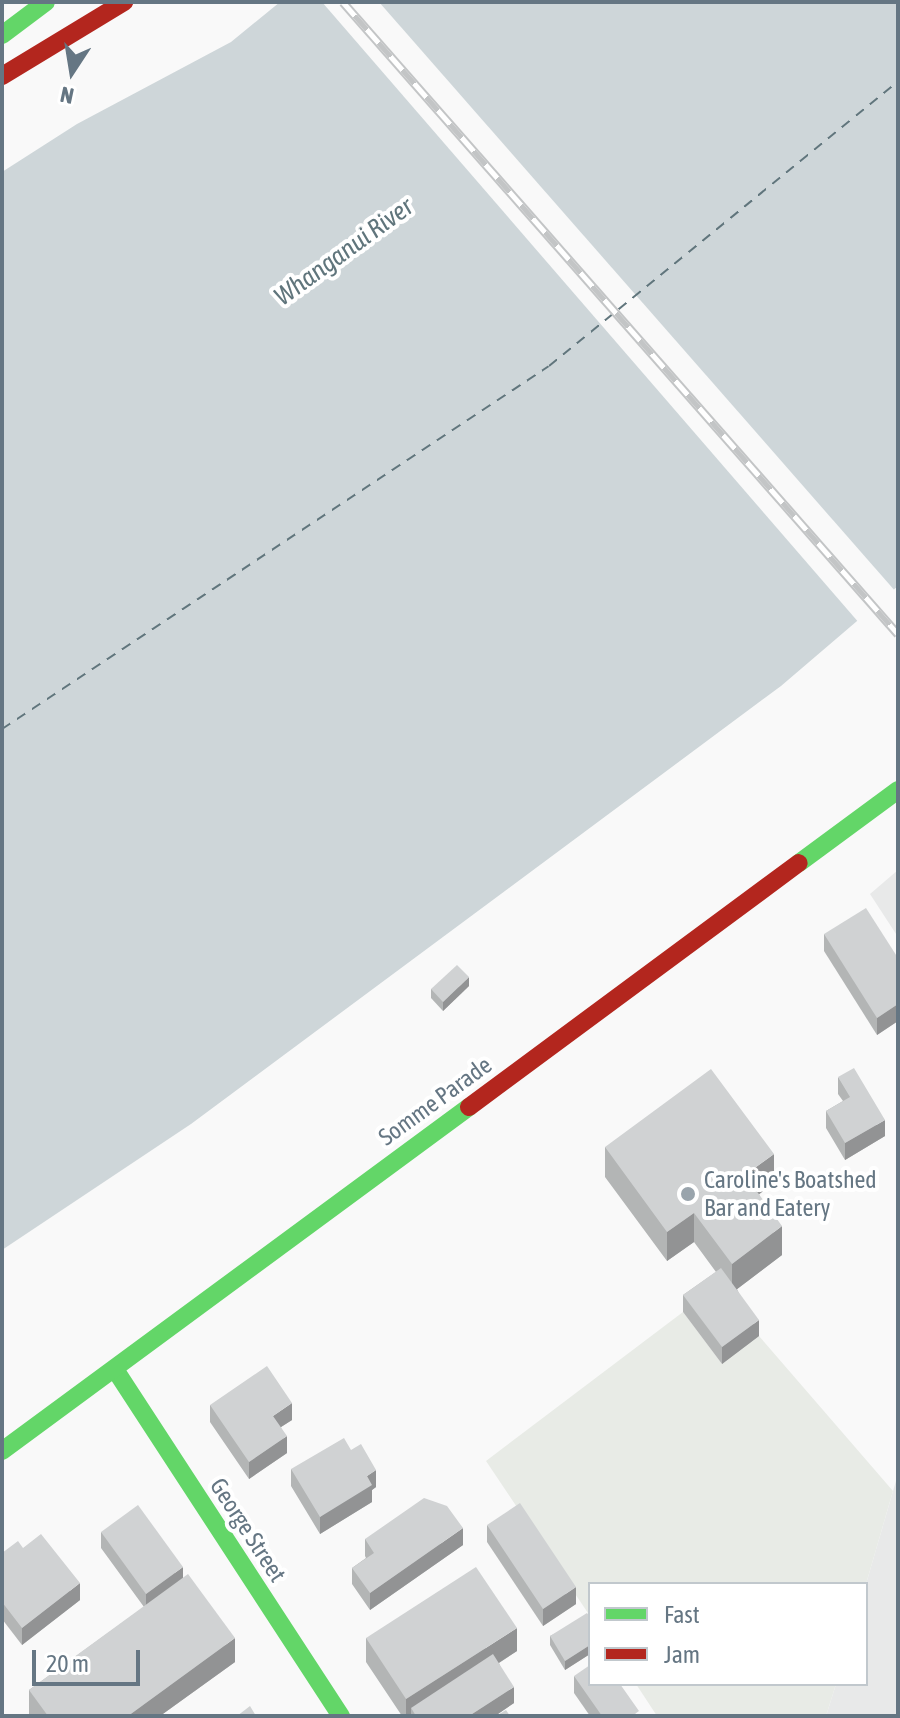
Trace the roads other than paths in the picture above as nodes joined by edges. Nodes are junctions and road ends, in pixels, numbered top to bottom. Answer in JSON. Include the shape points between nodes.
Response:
{"nodes":[{"id":1,"x":46,"y":2,"type":"edge"},
{"id":2,"x":124,"y":2,"type":"edge"},
{"id":3,"x":2,"y":35,"type":"edge"},
{"id":4,"x":2,"y":76,"type":"edge"},
{"id":5,"x":898,"y":790,"type":"edge"},
{"id":6,"x":116,"y":1371,"type":"junction"},
{"id":7,"x":2,"y":1451,"type":"edge"},
{"id":8,"x":341,"y":1716,"type":"edge"}],
"edges":[{"from":1,"to":3,"type":"main road"},
{"from":2,"to":4,"type":"main road"},
{"from":5,"to":6,"type":"main road","name":"Somme Parade"},
{"from":6,"to":7,"type":"main road","name":"Somme Parade"},
{"from":6,"to":8,"type":"main road","name":"George Street"}]}
